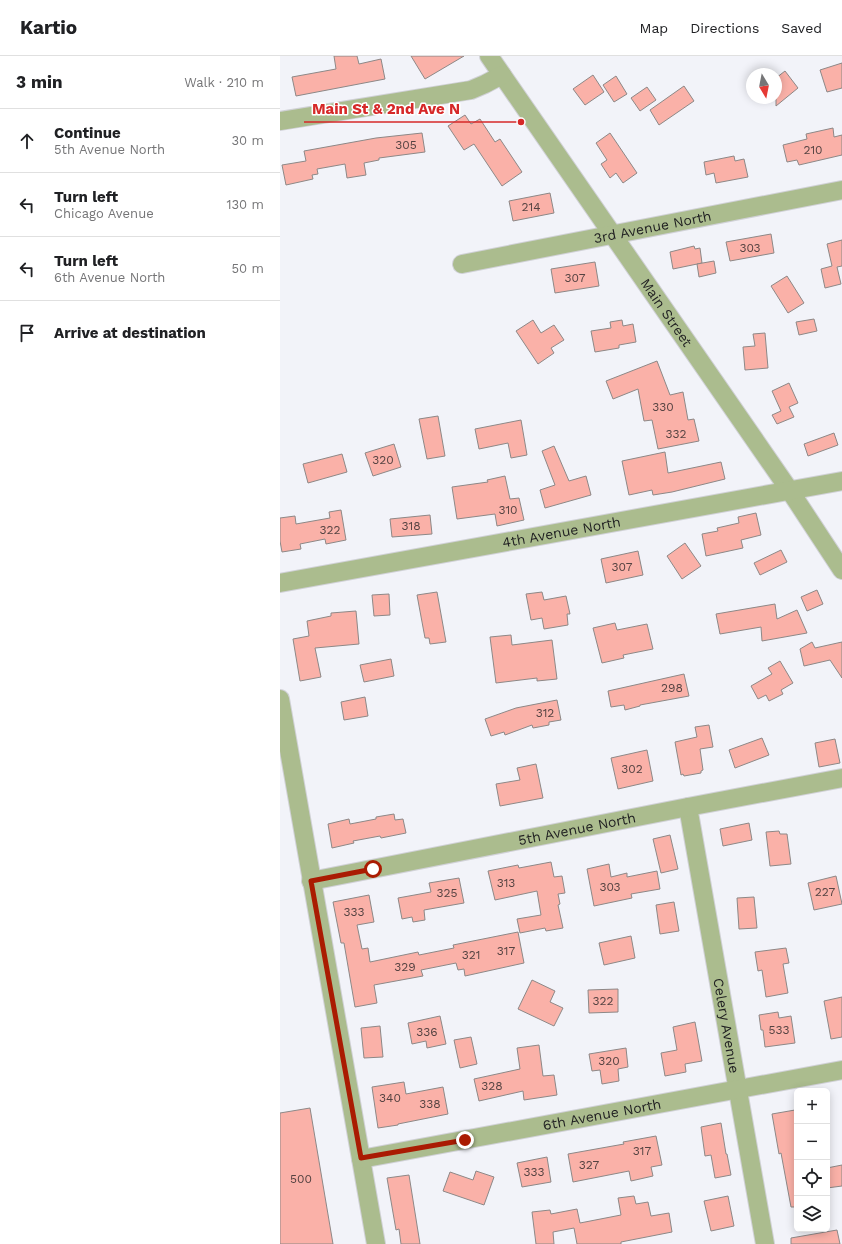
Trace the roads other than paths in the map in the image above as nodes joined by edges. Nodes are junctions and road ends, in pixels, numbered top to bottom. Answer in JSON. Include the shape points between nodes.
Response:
{"nodes":[{"id":1,"x":489,"y":56,"type":"edge"},
{"id":2,"x":502,"y":75,"type":"junction"},
{"id":3,"x":280,"y":121,"type":"edge"},
{"id":4,"x":842,"y":190,"type":"edge"},
{"id":5,"x":611,"y":234,"type":"junction"},
{"id":6,"x":462,"y":264,"type":"dead end"},
{"id":7,"x":842,"y":481,"type":"edge"},
{"id":8,"x":790,"y":491,"type":"junction"},
{"id":9,"x":842,"y":570,"type":"edge"},
{"id":10,"x":280,"y":583,"type":"edge"},
{"id":11,"x":280,"y":699,"type":"edge"},
{"id":12,"x":842,"y":778,"type":"edge"},
{"id":13,"x":688,"y":807,"type":"junction"},
{"id":14,"x":311,"y":881,"type":"junction"},
{"id":15,"x":842,"y":1070,"type":"edge"},
{"id":16,"x":739,"y":1089,"type":"junction"},
{"id":17,"x":361,"y":1158,"type":"junction"},
{"id":18,"x":376,"y":1244,"type":"edge"},
{"id":19,"x":765,"y":1244,"type":"edge"}],
"edges":[{"from":1,"to":2,"type":"street","name":"Main Street"},
{"from":2,"to":3,"type":"street","via":[[471,90]]},
{"from":2,"to":5,"type":"street","name":"Main Street"},
{"from":4,"to":5,"type":"street","name":"3rd Avenue North"},
{"from":5,"to":6,"type":"street","name":"3rd Avenue North"},
{"from":5,"to":8,"type":"street","name":"Main Street"},
{"from":7,"to":8,"type":"street","name":"4th Avenue North"},
{"from":8,"to":9,"type":"street","name":"Main Street"},
{"from":8,"to":10,"type":"street","name":"4th Avenue North"},
{"from":11,"to":14,"type":"street"},
{"from":12,"to":13,"type":"street","name":"5th Avenue North"},
{"from":13,"to":14,"type":"street","name":"5th Avenue North"},
{"from":13,"to":16,"type":"street","name":"Celery Avenue"},
{"from":14,"to":17,"type":"street"},
{"from":15,"to":16,"type":"street","name":"6th Avenue North"},
{"from":16,"to":17,"type":"street","name":"6th Avenue North"},
{"from":16,"to":19,"type":"street","name":"Celery Avenue"},
{"from":17,"to":18,"type":"street"}]}
